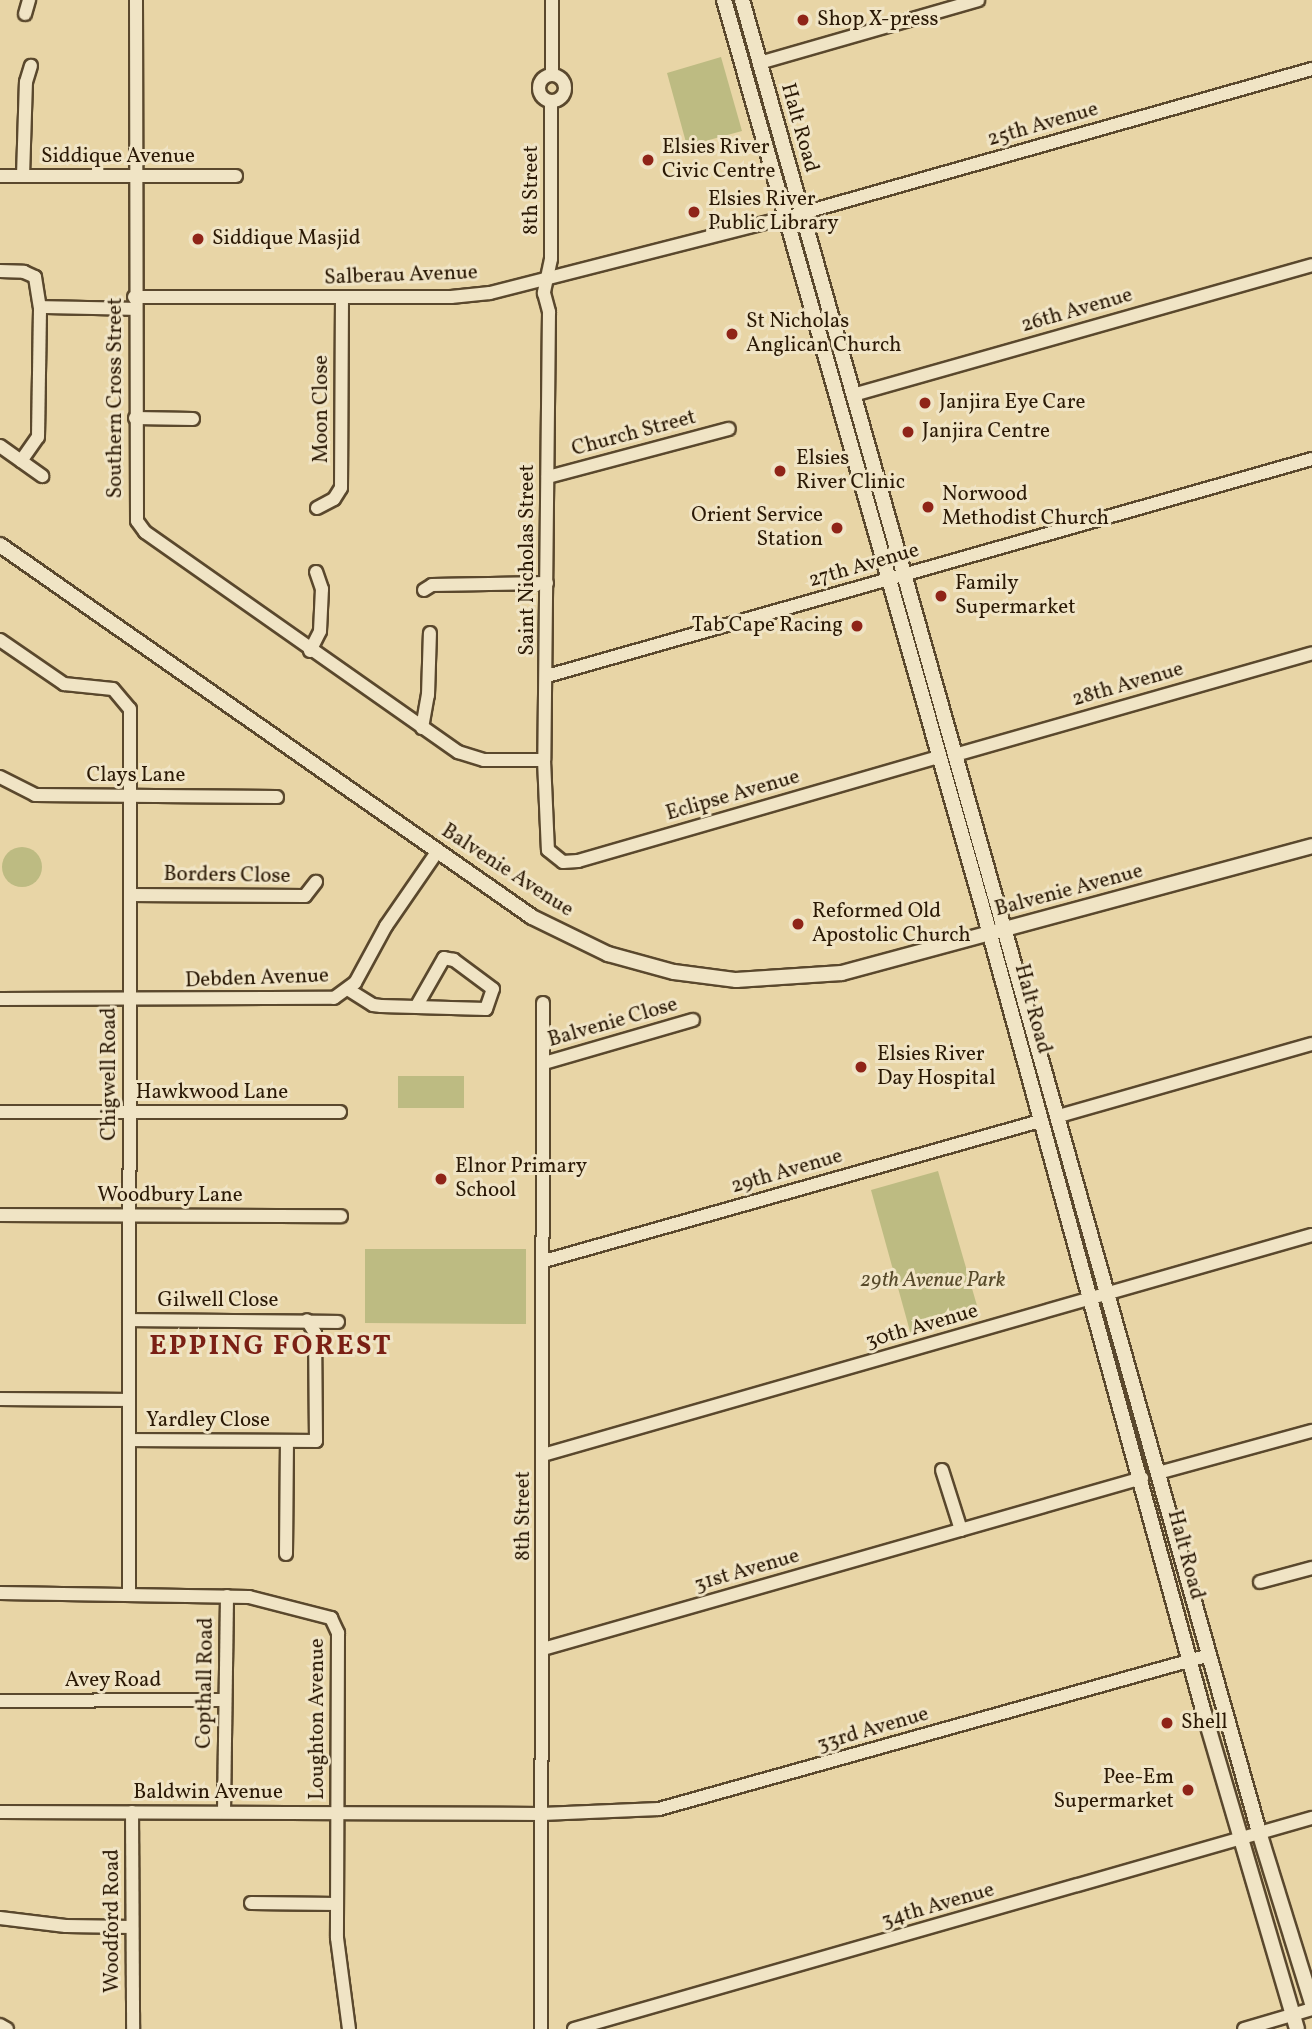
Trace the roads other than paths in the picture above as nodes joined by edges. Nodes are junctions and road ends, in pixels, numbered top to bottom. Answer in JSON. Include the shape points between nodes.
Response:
{"nodes":[{"id":1,"x":29,"y":0,"type":"edge"},
{"id":2,"x":136,"y":0,"type":"edge"},
{"id":3,"x":552,"y":0,"type":"edge"},
{"id":4,"x":724,"y":0,"type":"edge"},
{"id":5,"x":741,"y":0,"type":"edge"},
{"id":6,"x":978,"y":0,"type":"edge"},
{"id":7,"x":24,"y":14,"type":"dead end"},
{"id":8,"x":759,"y":63,"type":"junction"},
{"id":9,"x":31,"y":66,"type":"dead end"},
{"id":10,"x":1312,"y":69,"type":"edge"},
{"id":11,"x":0,"y":176,"type":"edge"},
{"id":12,"x":23,"y":176,"type":"junction"},
{"id":13,"x":135,"y":176,"type":"junction"},
{"id":14,"x":236,"y":176,"type":"dead end"},
{"id":15,"x":802,"y":213,"type":"junction"},
{"id":16,"x":785,"y":218,"type":"junction"},
{"id":17,"x":1312,"y":265,"type":"edge"},
{"id":18,"x":0,"y":271,"type":"edge"},
{"id":19,"x":547,"y":278,"type":"junction"},
{"id":20,"x":342,"y":297,"type":"junction"},
{"id":21,"x":135,"y":303,"type":"junction"},
{"id":22,"x":40,"y":307,"type":"junction"},
{"id":23,"x":853,"y":395,"type":"junction"},
{"id":24,"x":135,"y":418,"type":"junction"},
{"id":25,"x":193,"y":419,"type":"dead end"},
{"id":26,"x":729,"y":429,"type":"dead end"},
{"id":27,"x":0,"y":446,"type":"edge"},
{"id":28,"x":1312,"y":459,"type":"edge"},
{"id":29,"x":21,"y":461,"type":"junction"},
{"id":30,"x":42,"y":476,"type":"dead end"},
{"id":31,"x":548,"y":477,"type":"junction"},
{"id":32,"x":317,"y":508,"type":"dead end"},
{"id":33,"x":0,"y":545,"type":"edge"},
{"id":34,"x":316,"y":572,"type":"dead end"},
{"id":35,"x":904,"y":575,"type":"junction"},
{"id":36,"x":887,"y":579,"type":"junction"},
{"id":37,"x":547,"y":583,"type":"junction"},
{"id":38,"x":424,"y":590,"type":"dead end"},
{"id":39,"x":430,"y":633,"type":"dead end"},
{"id":40,"x":0,"y":640,"type":"edge"},
{"id":41,"x":310,"y":650,"type":"junction"},
{"id":42,"x":1312,"y":653,"type":"edge"},
{"id":43,"x":547,"y":676,"type":"junction"},
{"id":44,"x":422,"y":728,"type":"junction"},
{"id":45,"x":955,"y":754,"type":"junction"},
{"id":46,"x":939,"y":757,"type":"junction"},
{"id":47,"x":544,"y":760,"type":"junction"},
{"id":48,"x":0,"y":776,"type":"edge"},
{"id":49,"x":130,"y":794,"type":"junction"},
{"id":50,"x":277,"y":797,"type":"dead end"},
{"id":51,"x":545,"y":843,"type":"joint"},
{"id":52,"x":1312,"y":846,"type":"edge"},
{"id":53,"x":438,"y":852,"type":"junction"},
{"id":54,"x":316,"y":882,"type":"dead end"},
{"id":55,"x":130,"y":895,"type":"junction"},
{"id":56,"x":1008,"y":930,"type":"junction"},
{"id":57,"x":990,"y":935,"type":"junction"},
{"id":58,"x":349,"y":990,"type":"junction"},
{"id":59,"x":0,"y":999,"type":"edge"},
{"id":60,"x":130,"y":1000,"type":"junction"},
{"id":61,"x":543,"y":1003,"type":"dead end"},
{"id":62,"x":416,"y":1007,"type":"junction"},
{"id":63,"x":694,"y":1020,"type":"dead end"},
{"id":64,"x":1312,"y":1044,"type":"edge"},
{"id":65,"x":544,"y":1063,"type":"junction"},
{"id":66,"x":0,"y":1112,"type":"edge"},
{"id":67,"x":130,"y":1112,"type":"junction"},
{"id":68,"x":340,"y":1112,"type":"dead end"},
{"id":69,"x":1059,"y":1116,"type":"junction"},
{"id":70,"x":1040,"y":1121,"type":"junction"},
{"id":71,"x":0,"y":1215,"type":"edge"},
{"id":72,"x":129,"y":1215,"type":"junction"},
{"id":73,"x":341,"y":1216,"type":"dead end"},
{"id":74,"x":1312,"y":1235,"type":"edge"},
{"id":75,"x":544,"y":1261,"type":"junction"},
{"id":76,"x":1108,"y":1293,"type":"junction"},
{"id":77,"x":1090,"y":1298,"type":"junction"},
{"id":78,"x":129,"y":1320,"type":"junction"},
{"id":79,"x":307,"y":1320,"type":"junction"},
{"id":80,"x":338,"y":1322,"type":"dead end"},
{"id":81,"x":0,"y":1399,"type":"edge"},
{"id":82,"x":129,"y":1400,"type":"junction"},
{"id":83,"x":316,"y":1409,"type":"joint"},
{"id":84,"x":1312,"y":1431,"type":"edge"},
{"id":85,"x":129,"y":1440,"type":"junction"},
{"id":86,"x":286,"y":1441,"type":"junction"},
{"id":87,"x":543,"y":1455,"type":"junction"},
{"id":88,"x":942,"y":1470,"type":"dead end"},
{"id":89,"x":1158,"y":1474,"type":"junction"},
{"id":90,"x":1142,"y":1478,"type":"junction"},
{"id":91,"x":961,"y":1530,"type":"junction"},
{"id":92,"x":286,"y":1554,"type":"dead end"},
{"id":93,"x":1312,"y":1568,"type":"edge"},
{"id":94,"x":1260,"y":1582,"type":"dead end"},
{"id":95,"x":0,"y":1593,"type":"edge"},
{"id":96,"x":129,"y":1595,"type":"junction"},
{"id":97,"x":227,"y":1596,"type":"junction"},
{"id":98,"x":543,"y":1648,"type":"junction"},
{"id":99,"x":1210,"y":1655,"type":"junction"},
{"id":100,"x":1189,"y":1660,"type":"junction"},
{"id":101,"x":225,"y":1700,"type":"junction"},
{"id":102,"x":0,"y":1701,"type":"edge"},
{"id":103,"x":0,"y":1812,"type":"edge"},
{"id":104,"x":132,"y":1812,"type":"junction"},
{"id":105,"x":224,"y":1812,"type":"junction"},
{"id":106,"x":338,"y":1812,"type":"junction"},
{"id":107,"x":542,"y":1814,"type":"junction"},
{"id":108,"x":1312,"y":1818,"type":"edge"},
{"id":109,"x":1259,"y":1832,"type":"junction"},
{"id":110,"x":1243,"y":1838,"type":"junction"},
{"id":111,"x":251,"y":1903,"type":"dead end"},
{"id":112,"x":337,"y":1904,"type":"junction"},
{"id":113,"x":0,"y":1918,"type":"edge"},
{"id":114,"x":132,"y":1927,"type":"junction"},
{"id":115,"x":1312,"y":2003,"type":"edge"},
{"id":116,"x":1312,"y":2009,"type":"edge"},
{"id":117,"x":1295,"y":2022,"type":"edge"},
{"id":118,"x":0,"y":2025,"type":"edge"},
{"id":119,"x":7,"y":2029,"type":"edge"},
{"id":120,"x":133,"y":2029,"type":"edge"},
{"id":121,"x":349,"y":2029,"type":"edge"},
{"id":122,"x":541,"y":2029,"type":"edge"},
{"id":123,"x":574,"y":2029,"type":"edge"},
{"id":124,"x":1244,"y":2029,"type":"edge"}],
"edges":[{"from":1,"to":7,"type":"street"},
{"from":2,"to":13,"type":"street","name":"Southern Cross Street"},
{"from":3,"to":19,"type":"street","name":"8th Street","via":[[552,75],[543,78],[539,90],[551,101]]},
{"from":4,"to":16,"type":"street","name":"Halt Road"},
{"from":5,"to":8,"type":"street","name":"Halt Road"},
{"from":6,"to":8,"type":"street"},
{"from":8,"to":15,"type":"street","name":"Halt Road"},
{"from":9,"to":12,"type":"street","via":[[26,82]]},
{"from":10,"to":15,"type":"street","name":"25th Avenue"},
{"from":11,"to":12,"type":"street","name":"Siddique Avenue"},
{"from":12,"to":13,"type":"street","name":"Siddique Avenue"},
{"from":13,"to":14,"type":"street","name":"Siddique Avenue"},
{"from":13,"to":21,"type":"street","name":"Southern Cross Street"},
{"from":15,"to":16,"type":"street","name":"25th Avenue"},
{"from":15,"to":23,"type":"street","name":"Halt Road"},
{"from":16,"to":19,"type":"street","name":"Salberau Avenue"},
{"from":16,"to":36,"type":"street","name":"Halt Road"},
{"from":17,"to":23,"type":"street","name":"26th Avenue"},
{"from":18,"to":22,"type":"street","via":[[35,277]]},
{"from":19,"to":20,"type":"street","name":"Salberau Avenue","via":[[471,296]]},
{"from":19,"to":31,"type":"street","name":"Saint Nicholas Street"},
{"from":20,"to":21,"type":"street","name":"Salberau Avenue"},
{"from":20,"to":32,"type":"street","name":"Moon Close","via":[[341,488],[334,499]]},
{"from":21,"to":22,"type":"street","name":"Salberau Avenue"},
{"from":21,"to":24,"type":"street","name":"Southern Cross Street"},
{"from":22,"to":29,"type":"street","via":[[38,437]]},
{"from":23,"to":35,"type":"street","name":"Halt Road"},
{"from":24,"to":25,"type":"street"},
{"from":24,"to":41,"type":"street","name":"Southern Cross Street","via":[[135,506],[145,533]]},
{"from":26,"to":31,"type":"street","name":"Church Street"},
{"from":27,"to":29,"type":"street"},
{"from":28,"to":35,"type":"street","name":"27th Avenue"},
{"from":29,"to":30,"type":"street"},
{"from":31,"to":37,"type":"street","name":"Saint Nicholas Street"},
{"from":33,"to":53,"type":"street","name":"Balvenie Avenue"},
{"from":34,"to":41,"type":"street","via":[[322,589],[320,631]]},
{"from":35,"to":36,"type":"street","name":"27th Avenue"},
{"from":35,"to":45,"type":"street","name":"Halt Road"},
{"from":36,"to":43,"type":"street","name":"27th Avenue"},
{"from":36,"to":46,"type":"street","name":"Halt Road"},
{"from":37,"to":38,"type":"street","via":[[432,585]]},
{"from":37,"to":43,"type":"street","name":"Saint Nicholas Street"},
{"from":39,"to":44,"type":"street"},
{"from":40,"to":49,"type":"street","name":"Chigwell Road","via":[[67,686],[108,688],[127,699],[131,709]]},
{"from":41,"to":44,"type":"street","name":"Southern Cross Street"},
{"from":42,"to":45,"type":"street","name":"28th Avenue"},
{"from":43,"to":47,"type":"street","name":"Saint Nicholas Street"},
{"from":44,"to":47,"type":"street","name":"Southern Cross Street","via":[[470,757]]},
{"from":45,"to":56,"type":"street","name":"Halt Road"},
{"from":46,"to":51,"type":"street","name":"Eclipse Avenue","via":[[578,861],[563,862]]},
{"from":46,"to":57,"type":"street","name":"Halt Road"},
{"from":47,"to":51,"type":"street","name":"Saint Nicholas Street"},
{"from":48,"to":49,"type":"street","name":"Clays Lane","via":[[28,795]]},
{"from":49,"to":50,"type":"street","name":"Clays Lane"},
{"from":49,"to":55,"type":"street","name":"Chigwell Road"},
{"from":52,"to":56,"type":"street","name":"Balvenie Avenue"},
{"from":53,"to":57,"type":"street","name":"Balvenie Avenue","via":[[567,936],[608,954],[700,977],[785,980],[842,973]]},
{"from":53,"to":58,"type":"street","name":"Debden Avenue","via":[[386,926]]},
{"from":54,"to":55,"type":"street","name":"Borders Close","via":[[305,896]]},
{"from":55,"to":60,"type":"street","name":"Chigwell Road"},
{"from":56,"to":57,"type":"street","name":"Balvenie Avenue"},
{"from":56,"to":69,"type":"street","name":"Halt Road"},
{"from":57,"to":70,"type":"street","name":"Halt Road"},
{"from":58,"to":60,"type":"street","name":"Debden Avenue","via":[[326,999]]},
{"from":58,"to":62,"type":"street","via":[[373,1005]]},
{"from":59,"to":60,"type":"street","name":"Debden Avenue"},
{"from":60,"to":67,"type":"street","name":"Chigwell Road"},
{"from":61,"to":65,"type":"street","name":"8th Street"},
{"from":62,"to":62,"type":"street","via":[[486,1009],[494,993],[490,984],[444,958]]},
{"from":63,"to":65,"type":"street","name":"Balvenie Close"},
{"from":64,"to":69,"type":"street"},
{"from":65,"to":75,"type":"street","name":"8th Street"},
{"from":66,"to":67,"type":"street","name":"Hawkwood Lane"},
{"from":67,"to":68,"type":"street","name":"Hawkwood Lane"},
{"from":67,"to":72,"type":"street","name":"Chigwell Road"},
{"from":69,"to":76,"type":"street","name":"Halt Road"},
{"from":70,"to":75,"type":"street","name":"29th Avenue"},
{"from":70,"to":77,"type":"street","name":"Halt Road"},
{"from":71,"to":72,"type":"street","name":"Woodbury Lane"},
{"from":72,"to":73,"type":"street","name":"Woodbury Lane"},
{"from":72,"to":78,"type":"street","name":"Chigwell Road"},
{"from":74,"to":76,"type":"street","name":"30th Avenue"},
{"from":75,"to":87,"type":"street","name":"8th Street"},
{"from":76,"to":77,"type":"street","name":"30th Avenue"},
{"from":76,"to":89,"type":"street","name":"Halt Road"},
{"from":77,"to":87,"type":"street","name":"30th Avenue"},
{"from":77,"to":90,"type":"street","name":"Halt Road"},
{"from":78,"to":79,"type":"street","name":"Gilwell Close"},
{"from":78,"to":82,"type":"street","name":"Chigwell Road"},
{"from":79,"to":80,"type":"street","name":"Gilwell Close"},
{"from":79,"to":83,"type":"street","name":"Gilwell Close","via":[[315,1333]]},
{"from":81,"to":82,"type":"street"},
{"from":82,"to":85,"type":"street","name":"Chigwell Road"},
{"from":83,"to":86,"type":"street","name":"Yardley Close","via":[[316,1441]]},
{"from":84,"to":89,"type":"street"},
{"from":85,"to":86,"type":"street","name":"Yardley Close"},
{"from":85,"to":96,"type":"street","name":"Chigwell Road"},
{"from":86,"to":92,"type":"street","name":"Yardley Close"},
{"from":87,"to":98,"type":"street","name":"8th Street"},
{"from":88,"to":91,"type":"street"},
{"from":89,"to":99,"type":"street","name":"Halt Road"},
{"from":90,"to":91,"type":"street","name":"31st Avenue"},
{"from":90,"to":100,"type":"street","name":"Halt Road"},
{"from":91,"to":98,"type":"street","name":"31st Avenue"},
{"from":93,"to":94,"type":"street"},
{"from":95,"to":96,"type":"street","name":"Loughton Avenue"},
{"from":96,"to":97,"type":"street","name":"Loughton Avenue"},
{"from":97,"to":101,"type":"street","name":"Copthall Road"},
{"from":97,"to":106,"type":"street","name":"Loughton Avenue","via":[[323,1613],[336,1624]]},
{"from":98,"to":107,"type":"street","name":"8th Street"},
{"from":99,"to":100,"type":"street","name":"33rd Avenue"},
{"from":99,"to":109,"type":"street","name":"Halt Road"},
{"from":100,"to":107,"type":"street","name":"33rd Avenue","via":[[671,1806]]},
{"from":100,"to":110,"type":"street","name":"Halt Road"},
{"from":101,"to":102,"type":"street","name":"Avey Road"},
{"from":101,"to":105,"type":"street","name":"Copthall Road"},
{"from":103,"to":104,"type":"street","name":"Baldwin Avenue"},
{"from":104,"to":105,"type":"street","name":"Baldwin Avenue"},
{"from":104,"to":114,"type":"street","name":"Woodford Road"},
{"from":105,"to":106,"type":"street","name":"Baldwin Avenue"},
{"from":106,"to":107,"type":"street","name":"Baldwin Avenue"},
{"from":106,"to":112,"type":"street","name":"Loughton Avenue"},
{"from":107,"to":122,"type":"street","name":"8th Street"},
{"from":108,"to":109,"type":"street","name":"34th Avenue"},
{"from":109,"to":110,"type":"street","name":"34th Avenue"},
{"from":109,"to":115,"type":"street","name":"Halt Road"},
{"from":110,"to":117,"type":"street","name":"Halt Road"},
{"from":110,"to":123,"type":"street","name":"34th Avenue"},
{"from":111,"to":112,"type":"street"},
{"from":112,"to":121,"type":"street","name":"Loughton Avenue"},
{"from":113,"to":114,"type":"street"},
{"from":114,"to":120,"type":"street","name":"Woodford Road"},
{"from":116,"to":117,"type":"street"},
{"from":117,"to":124,"type":"street"},
{"from":118,"to":119,"type":"street"}]}
